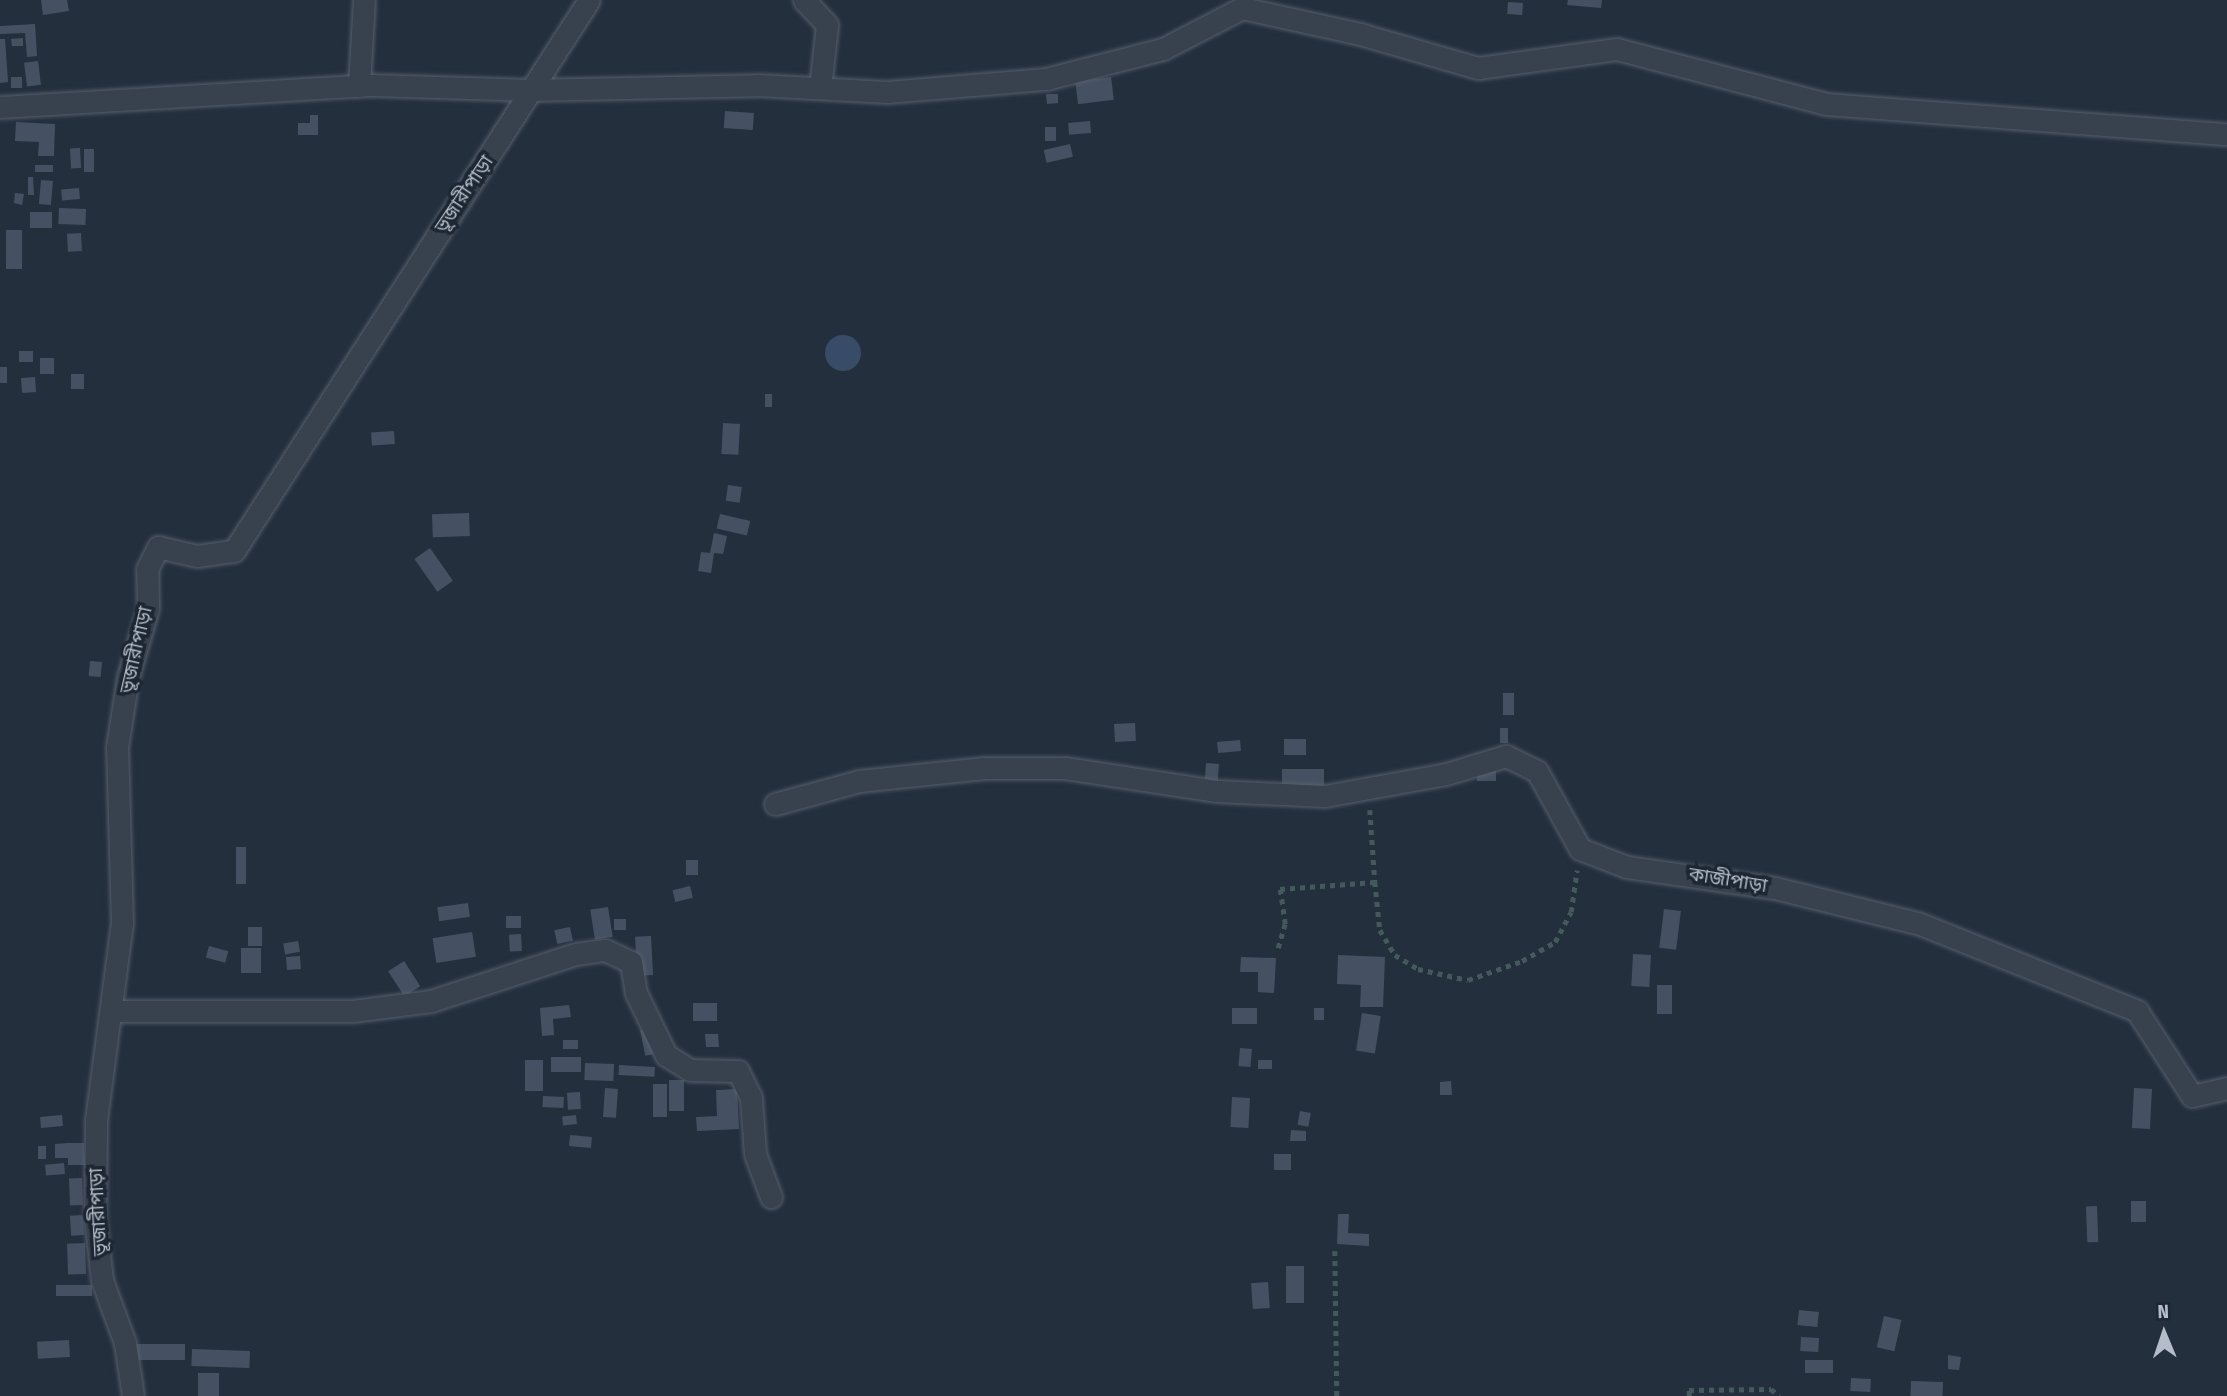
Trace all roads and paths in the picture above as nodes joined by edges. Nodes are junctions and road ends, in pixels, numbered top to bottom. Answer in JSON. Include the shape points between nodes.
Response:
{"nodes":[{"id":1,"x":364,"y":0,"type":"edge"},
{"id":2,"x":589,"y":0,"type":"edge"},
{"id":3,"x":804,"y":0,"type":"edge"},
{"id":4,"x":359,"y":86,"type":"junction"},
{"id":5,"x":820,"y":88,"type":"junction"},
{"id":6,"x":528,"y":90,"type":"junction"},
{"id":7,"x":0,"y":107,"type":"edge"},
{"id":8,"x":2227,"y":134,"type":"edge"},
{"id":9,"x":1368,"y":789,"type":"junction"},
{"id":10,"x":775,"y":804,"type":"dead end"},
{"id":11,"x":1580,"y":849,"type":"junction"},
{"id":12,"x":1375,"y":882,"type":"junction"},
{"id":13,"x":1278,"y":948,"type":"dead end"},
{"id":14,"x":113,"y":1011,"type":"junction"},
{"id":15,"x":2227,"y":1088,"type":"edge"},
{"id":16,"x":771,"y":1197,"type":"dead end"},
{"id":17,"x":1335,"y":1251,"type":"dead end"},
{"id":18,"x":133,"y":1396,"type":"edge"},
{"id":19,"x":1337,"y":1396,"type":"edge"},
{"id":20,"x":1689,"y":1396,"type":"edge"},
{"id":21,"x":1779,"y":1396,"type":"edge"}],
"edges":[{"from":1,"to":4,"type":"street"},
{"from":2,"to":6,"type":"street","name":"ভূজারীপাড়া"},
{"from":3,"to":5,"type":"street","via":[[827,25]]},
{"from":4,"to":6,"type":"street"},
{"from":4,"to":7,"type":"street"},
{"from":5,"to":6,"type":"street"},
{"from":5,"to":8,"type":"street","via":[[887,92],[1046,79],[1163,49],[1242,8],[1360,34],[1478,68],[1617,49],[1826,104]]},
{"from":6,"to":14,"type":"street","name":"ভূজারীপাড়া","via":[[234,551],[197,556],[158,547],[147,569],[148,608],[128,677],[117,747],[123,831],[122,923]]},
{"from":9,"to":10,"type":"street","via":[[1325,796],[1217,791],[1065,768],[984,768],[859,781]]},
{"from":9,"to":11,"type":"street","via":[[1506,757],[1537,771]]},
{"from":9,"to":12,"type":"path"},
{"from":11,"to":12,"type":"path","via":[[1571,912],[1555,942],[1522,961],[1468,980],[1418,969],[1395,955],[1380,930]]},
{"from":11,"to":15,"type":"street","name":"কাজীপাড়া","via":[[1627,867],[1775,888],[1920,924],[2137,1011],[2192,1096]]},
{"from":12,"to":13,"type":"path","via":[[1280,889],[1285,924]]},
{"from":14,"to":16,"type":"street","via":[[353,1011],[431,1001],[540,964],[605,950],[631,962],[636,993],[666,1055],[691,1070],[738,1070],[751,1098],[755,1154]]},
{"from":14,"to":18,"type":"street","name":"ভূজারীপাড়া","via":[[96,1120],[95,1219],[102,1280],[125,1343]]},
{"from":17,"to":19,"type":"path"},
{"from":20,"to":21,"type":"path","via":[[1689,1390],[1771,1388]]}]}
